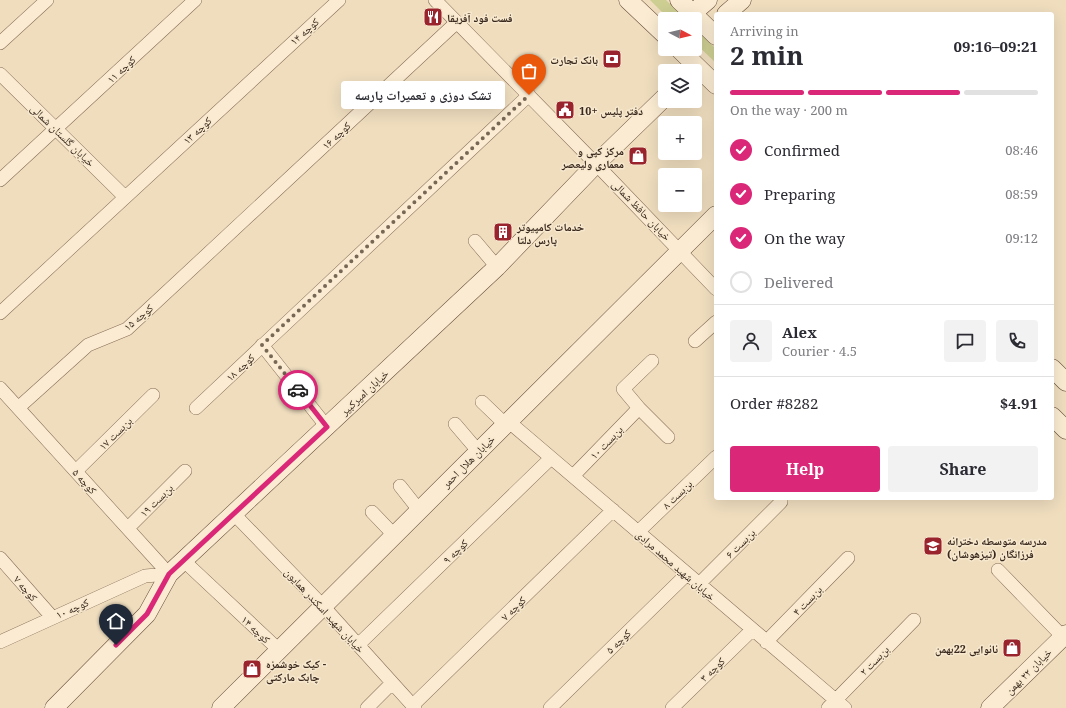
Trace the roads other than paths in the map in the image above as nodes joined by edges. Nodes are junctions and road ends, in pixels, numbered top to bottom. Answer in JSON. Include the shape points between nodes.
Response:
{"nodes":[{"id":1,"x":47,"y":0,"type":"edge"},
{"id":2,"x":195,"y":0,"type":"edge"},
{"id":3,"x":339,"y":0,"type":"edge"},
{"id":4,"x":435,"y":0,"type":"edge"},
{"id":5,"x":628,"y":0,"type":"edge"},
{"id":6,"x":679,"y":0,"type":"edge"},
{"id":7,"x":709,"y":0,"type":"edge"},
{"id":8,"x":742,"y":0,"type":"edge"},
{"id":9,"x":692,"y":12,"type":"edge"},
{"id":10,"x":694,"y":12,"type":"edge"},
{"id":11,"x":720,"y":12,"type":"edge"},
{"id":12,"x":728,"y":12,"type":"edge"},
{"id":13,"x":702,"y":20,"type":"edge"},
{"id":14,"x":457,"y":22,"type":"junction"},
{"id":15,"x":658,"y":28,"type":"edge"},
{"id":16,"x":714,"y":29,"type":"edge"},
{"id":17,"x":0,"y":43,"type":"edge"},
{"id":18,"x":685,"y":56,"type":"edge"},
{"id":19,"x":270,"y":63,"type":"joint"},
{"id":20,"x":691,"y":64,"type":"edge"},
{"id":21,"x":0,"y":74,"type":"edge"},
{"id":22,"x":702,"y":74,"type":"edge"},
{"id":23,"x":714,"y":83,"type":"edge"},
{"id":24,"x":529,"y":95,"type":"junction"},
{"id":25,"x":658,"y":104,"type":"edge"},
{"id":26,"x":56,"y":129,"type":"junction"},
{"id":27,"x":596,"y":164,"type":"junction"},
{"id":28,"x":0,"y":180,"type":"edge"},
{"id":29,"x":125,"y":196,"type":"junction"},
{"id":30,"x":714,"y":217,"type":"edge"},
{"id":31,"x":233,"y":231,"type":"joint"},
{"id":32,"x":475,"y":241,"type":"dead end"},
{"id":33,"x":680,"y":250,"type":"junction"},
{"id":34,"x":497,"y":267,"type":"junction"},
{"id":35,"x":714,"y":287,"type":"edge"},
{"id":36,"x":0,"y":313,"type":"edge"},
{"id":37,"x":714,"y":324,"type":"edge"},
{"id":38,"x":695,"y":341,"type":"dead end"},
{"id":39,"x":262,"y":345,"type":"junction"},
{"id":40,"x":652,"y":361,"type":"dead end"},
{"id":41,"x":1054,"y":370,"type":"edge"},
{"id":42,"x":1066,"y":382,"type":"edge"},
{"id":43,"x":0,"y":388,"type":"edge"},
{"id":44,"x":153,"y":395,"type":"dead end"},
{"id":45,"x":482,"y":402,"type":"dead end"},
{"id":46,"x":18,"y":408,"type":"junction"},
{"id":47,"x":196,"y":408,"type":"dead end"},
{"id":48,"x":639,"y":408,"type":"junction"},
{"id":49,"x":1054,"y":418,"type":"edge"},
{"id":50,"x":507,"y":422,"type":"junction"},
{"id":51,"x":454,"y":424,"type":"dead end"},
{"id":52,"x":327,"y":427,"type":"junction"},
{"id":53,"x":1066,"y":430,"type":"edge"},
{"id":54,"x":668,"y":436,"type":"dead end"},
{"id":55,"x":478,"y":451,"type":"junction"},
{"id":56,"x":551,"y":458,"type":"junction"},
{"id":57,"x":714,"y":459,"type":"edge"},
{"id":58,"x":76,"y":471,"type":"junction"},
{"id":59,"x":185,"y":471,"type":"dead end"},
{"id":60,"x":573,"y":476,"type":"junction"},
{"id":61,"x":400,"y":486,"type":"dead end"},
{"id":62,"x":781,"y":502,"type":"dead end"},
{"id":63,"x":419,"y":510,"type":"junction"},
{"id":64,"x":613,"y":510,"type":"junction"},
{"id":65,"x":372,"y":512,"type":"dead end"},
{"id":66,"x":234,"y":514,"type":"junction"},
{"id":67,"x":128,"y":528,"type":"junction"},
{"id":68,"x":638,"y":532,"type":"junction"},
{"id":69,"x":394,"y":535,"type":"junction"},
{"id":70,"x":0,"y":558,"type":"edge"},
{"id":71,"x":848,"y":558,"type":"dead end"},
{"id":72,"x":184,"y":561,"type":"junction"},
{"id":73,"x":998,"y":570,"type":"dead end"},
{"id":74,"x":169,"y":574,"type":"junction"},
{"id":75,"x":687,"y":574,"type":"junction"},
{"id":76,"x":699,"y":584,"type":"junction"},
{"id":77,"x":323,"y":606,"type":"junction"},
{"id":78,"x":52,"y":617,"type":"junction"},
{"id":79,"x":914,"y":620,"type":"dead end"},
{"id":80,"x":752,"y":630,"type":"junction"},
{"id":81,"x":1064,"y":635,"type":"edge"},
{"id":82,"x":0,"y":642,"type":"edge"},
{"id":83,"x":766,"y":642,"type":"junction"},
{"id":84,"x":358,"y":645,"type":"junction"},
{"id":85,"x":278,"y":650,"type":"junction"},
{"id":86,"x":392,"y":683,"type":"junction"},
{"id":87,"x":836,"y":706,"type":"edge"},
{"id":88,"x":414,"y":707,"type":"edge"},
{"id":89,"x":54,"y":708,"type":"edge"},
{"id":90,"x":221,"y":708,"type":"edge"},
{"id":91,"x":366,"y":708,"type":"edge"},
{"id":92,"x":550,"y":708,"type":"edge"},
{"id":93,"x":672,"y":708,"type":"edge"},
{"id":94,"x":990,"y":708,"type":"edge"}],
"edges":[{"from":1,"to":17,"type":"street"},
{"from":2,"to":26,"type":"street","name":"کوچه ۱۱"},
{"from":3,"to":19,"type":"street","name":"کوچه ۱۴"},
{"from":4,"to":14,"type":"street","name":"خیابان حافظ شمالی"},
{"from":5,"to":15,"type":"street"},
{"from":6,"to":9,"type":"street"},
{"from":7,"to":10,"type":"street"},
{"from":7,"to":11,"type":"street"},
{"from":8,"to":12,"type":"street"},
{"from":13,"to":16,"type":"street"},
{"from":14,"to":24,"type":"street","name":"خیابان حافظ شمالی"},
{"from":14,"to":31,"type":"street","name":"کوچه ۱۶"},
{"from":18,"to":20,"type":"street"},
{"from":19,"to":29,"type":"street","name":"کوچه ۱۳"},
{"from":21,"to":26,"type":"street","name":"خیابان گلستان شمالی"},
{"from":22,"to":23,"type":"street"},
{"from":24,"to":27,"type":"street","name":"خیابان حافظ شمالی"},
{"from":24,"to":39,"type":"street","name":"کوچه ۱۸"},
{"from":25,"to":27,"type":"street","name":"خیابان امیرکبیر"},
{"from":26,"to":28,"type":"street"},
{"from":26,"to":29,"type":"street","name":"خیابان گلستان شمالی"},
{"from":27,"to":33,"type":"street","name":"خیابان حافظ شمالی"},
{"from":27,"to":34,"type":"street","name":"خیابان امیرکبیر"},
{"from":29,"to":36,"type":"street"},
{"from":30,"to":33,"type":"street","name":"خیابان هلال احمر"},
{"from":31,"to":46,"type":"street","name":"کوچه ۱۵","via":[[126,330],[88,345]]},
{"from":32,"to":34,"type":"street"},
{"from":33,"to":35,"type":"street","name":"خیابان حافظ شمالی"},
{"from":33,"to":50,"type":"street","name":"خیابان هلال احمر"},
{"from":34,"to":52,"type":"street","name":"خیابان امیرکبیر"},
{"from":37,"to":38,"type":"street"},
{"from":39,"to":47,"type":"street","name":"کوچه ۱۸"},
{"from":39,"to":52,"type":"street"},
{"from":40,"to":48,"type":"street","via":[[623,389]]},
{"from":41,"to":42,"type":"street"},
{"from":43,"to":46,"type":"street","name":"کوچه ۵"},
{"from":44,"to":58,"type":"street","name":"بن‌بست ۱۷"},
{"from":45,"to":50,"type":"street"},
{"from":46,"to":58,"type":"street","name":"کوچه ۵"},
{"from":48,"to":54,"type":"street"},
{"from":48,"to":60,"type":"street","name":"بن‌بست ۱۰"},
{"from":49,"to":53,"type":"street"},
{"from":50,"to":55,"type":"street","name":"خیابان هلال احمر"},
{"from":50,"to":56,"type":"street","name":"خیابان شهید محمد مرادی"},
{"from":51,"to":55,"type":"street"},
{"from":52,"to":66,"type":"street","name":"خیابان امیرکبیر"},
{"from":55,"to":63,"type":"street","name":"خیابان هلال احمر"},
{"from":56,"to":60,"type":"street","name":"خیابان شهید محمد مرادی"},
{"from":56,"to":84,"type":"street","name":"کوچه ۹"},
{"from":57,"to":68,"type":"street","name":"بن‌بست ۸"},
{"from":58,"to":67,"type":"street","name":"کوچه ۵"},
{"from":59,"to":67,"type":"street","name":"بن‌بست ۱۹"},
{"from":60,"to":64,"type":"street","name":"خیابان شهید محمد مرادی"},
{"from":61,"to":63,"type":"street"},
{"from":62,"to":76,"type":"street","name":"بن‌بست ۶"},
{"from":63,"to":69,"type":"street","name":"خیابان هلال احمر"},
{"from":64,"to":68,"type":"street","name":"خیابان شهید محمد مرادی"},
{"from":64,"to":88,"type":"street","name":"کوچه ۷"},
{"from":65,"to":69,"type":"street"},
{"from":66,"to":72,"type":"street","name":"خیابان امیرکبیر"},
{"from":66,"to":77,"type":"street","name":"خیابان شهید اسکندر همایون"},
{"from":67,"to":74,"type":"street","name":"کوچه ۵"},
{"from":68,"to":75,"type":"street","name":"خیابان شهید محمد مرادی"},
{"from":69,"to":77,"type":"street","name":"خیابان هلال احمر"},
{"from":70,"to":78,"type":"street","name":"کوچه ۷"},
{"from":71,"to":83,"type":"street","name":"بن‌بست ۴"},
{"from":72,"to":74,"type":"street","name":"خیابان امیرکبیر"},
{"from":72,"to":85,"type":"street","name":"کوچه ۱۴"},
{"from":73,"to":81,"type":"street"},
{"from":74,"to":78,"type":"street","name":"کوچه ۱۰","via":[[145,576]]},
{"from":74,"to":89,"type":"street","name":"خیابان امیرکبیر","via":[[147,614]]},
{"from":75,"to":76,"type":"street","name":"خیابان شهید محمد مرادی"},
{"from":75,"to":92,"type":"street","name":"کوچه ۵"},
{"from":76,"to":80,"type":"street","name":"خیابان شهید محمد مرادی"},
{"from":77,"to":84,"type":"street","name":"خیابان شهید اسکندر همایون"},
{"from":77,"to":85,"type":"street","name":"خیابان هلال احمر"},
{"from":78,"to":82,"type":"street","name":"کوچه ۱۰"},
{"from":79,"to":87,"type":"street","name":"بن‌بست ۲"},
{"from":80,"to":83,"type":"street","name":"خیابان شهید محمد مرادی"},
{"from":80,"to":93,"type":"street","name":"کوچه ۳"},
{"from":81,"to":94,"type":"street","name":"خیابان ۲۲ بهمن"},
{"from":83,"to":87,"type":"street","name":"خیابان شهید محمد مرادی"},
{"from":84,"to":86,"type":"street","name":"خیابان شهید اسکندر همایون"},
{"from":85,"to":90,"type":"street","name":"خیابان هلال احمر"},
{"from":86,"to":88,"type":"street","name":"خیابان شهید اسکندر همایون"},
{"from":86,"to":91,"type":"street"}]}
